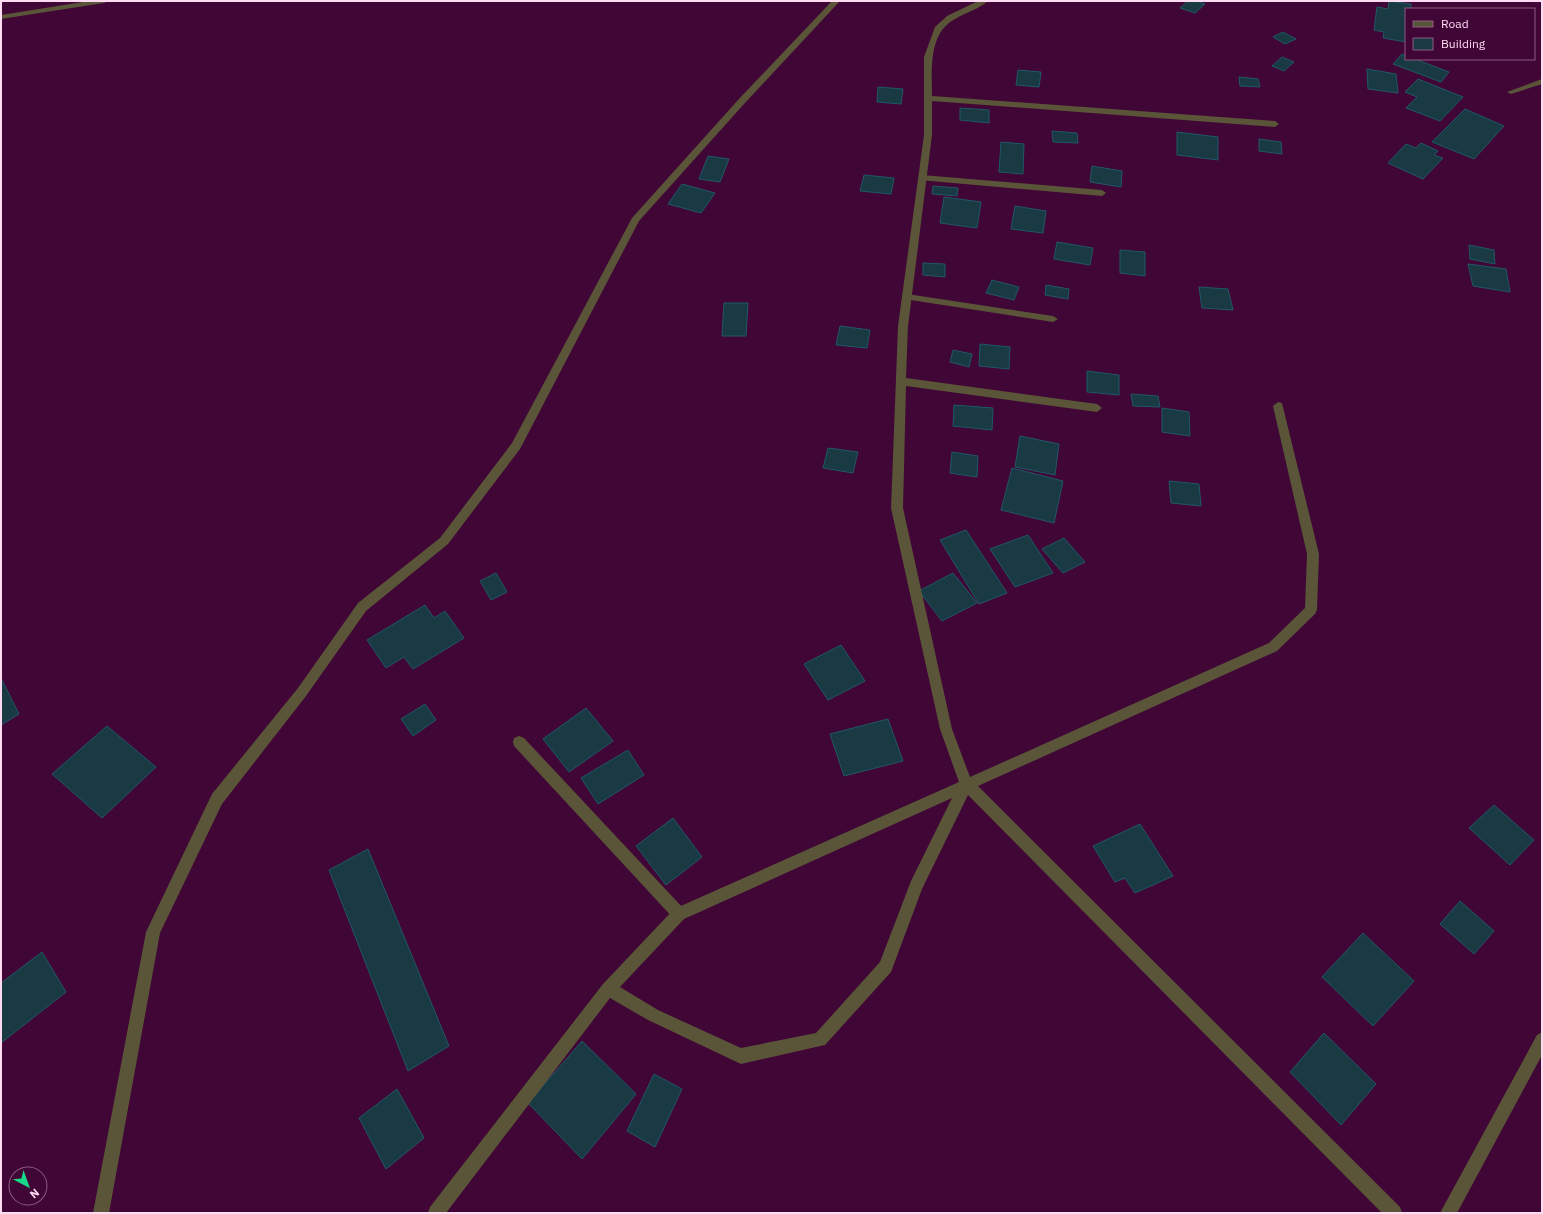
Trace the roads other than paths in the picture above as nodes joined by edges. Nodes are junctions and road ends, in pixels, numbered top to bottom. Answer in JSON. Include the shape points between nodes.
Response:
{"nodes":[{"id":1,"x":104,"y":1,"type":"edge"},
{"id":2,"x":836,"y":1,"type":"edge"},
{"id":3,"x":984,"y":1,"type":"edge"},
{"id":4,"x":1,"y":16,"type":"edge"},
{"id":5,"x":1542,"y":81,"type":"edge"},
{"id":6,"x":1511,"y":92,"type":"dead end"},
{"id":7,"x":928,"y":98,"type":"junction"},
{"id":8,"x":1275,"y":124,"type":"dead end"},
{"id":9,"x":922,"y":178,"type":"junction"},
{"id":10,"x":1102,"y":193,"type":"dead end"},
{"id":11,"x":907,"y":297,"type":"junction"},
{"id":12,"x":1053,"y":319,"type":"dead end"},
{"id":13,"x":901,"y":381,"type":"junction"},
{"id":14,"x":1278,"y":406,"type":"dead end"},
{"id":15,"x":1097,"y":408,"type":"dead end"},
{"id":16,"x":519,"y":742,"type":"dead end"},
{"id":17,"x":966,"y":784,"type":"junction"},
{"id":18,"x":679,"y":914,"type":"junction"},
{"id":19,"x":608,"y":989,"type":"junction"},
{"id":20,"x":1542,"y":1040,"type":"edge"},
{"id":21,"x":101,"y":1213,"type":"edge"},
{"id":22,"x":436,"y":1213,"type":"edge"},
{"id":23,"x":1394,"y":1213,"type":"edge"},
{"id":24,"x":1448,"y":1213,"type":"edge"}],
"edges":[{"from":1,"to":4,"type":"street"},
{"from":2,"to":21,"type":"street","via":[[741,102],[636,220],[516,446],[444,541],[362,607],[302,692],[217,799],[154,932]]},
{"from":3,"to":7,"type":"street","via":[[950,18],[938,29],[928,57]]},
{"from":5,"to":6,"type":"street"},
{"from":7,"to":8,"type":"street"},
{"from":7,"to":9,"type":"street","via":[[928,135]]},
{"from":9,"to":10,"type":"street"},
{"from":9,"to":11,"type":"street"},
{"from":11,"to":12,"type":"street"},
{"from":11,"to":13,"type":"street"},
{"from":13,"to":15,"type":"street"},
{"from":13,"to":17,"type":"street","via":[[897,508],[946,729]]},
{"from":14,"to":17,"type":"street","via":[[1313,554],[1312,610],[1273,647]]},
{"from":16,"to":18,"type":"street"},
{"from":17,"to":18,"type":"street"},
{"from":17,"to":19,"type":"street","via":[[916,886],[886,967],[820,1040],[741,1056],[652,1016]]},
{"from":17,"to":23,"type":"street"},
{"from":18,"to":19,"type":"street"},
{"from":19,"to":22,"type":"street"},
{"from":20,"to":24,"type":"street"}]}
